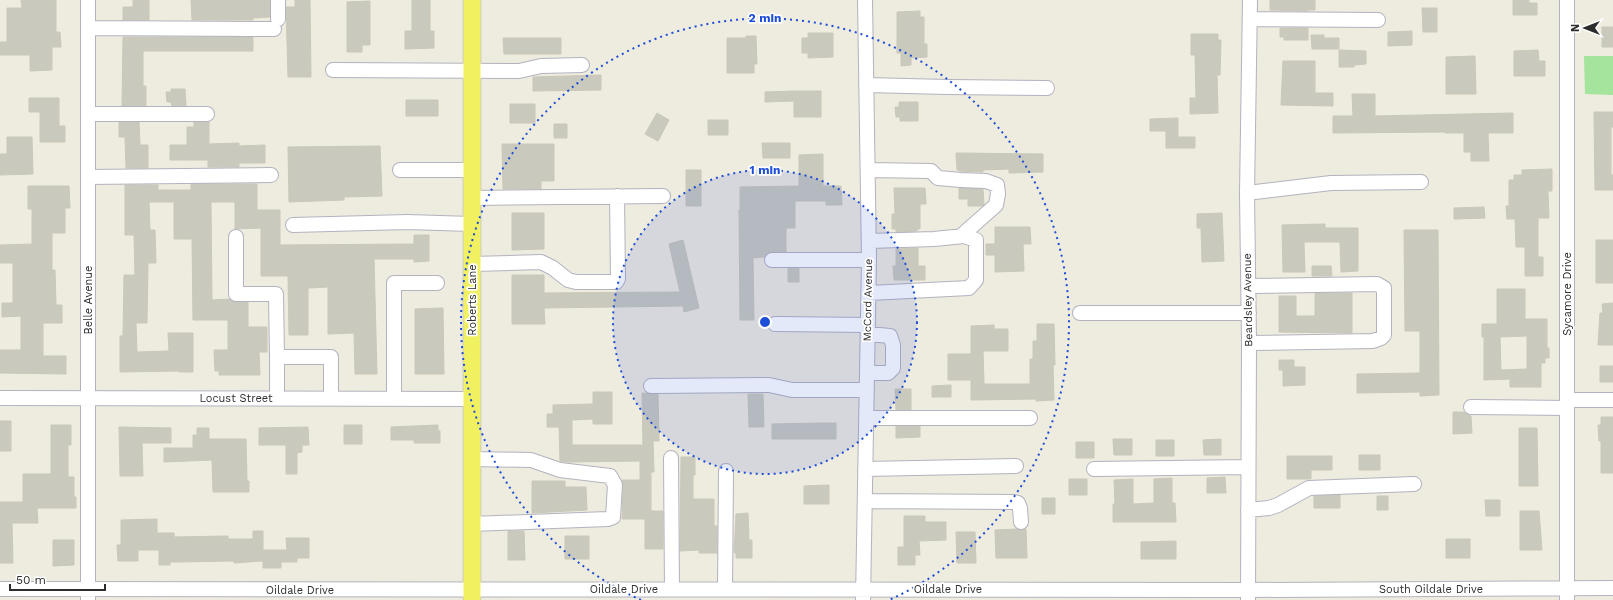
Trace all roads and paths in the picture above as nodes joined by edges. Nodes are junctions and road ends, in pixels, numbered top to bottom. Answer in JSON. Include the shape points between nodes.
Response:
{"nodes":[{"id":1,"x":88,"y":0,"type":"edge"},
{"id":2,"x":278,"y":0,"type":"edge"},
{"id":3,"x":472,"y":0,"type":"edge"},
{"id":4,"x":865,"y":0,"type":"edge"},
{"id":5,"x":1250,"y":0,"type":"edge"},
{"id":6,"x":1567,"y":0,"type":"edge"},
{"id":7,"x":1250,"y":18,"type":"junction"},
{"id":8,"x":1378,"y":20,"type":"dead end"},
{"id":9,"x":88,"y":28,"type":"junction"},
{"id":10,"x":582,"y":65,"type":"dead end"},
{"id":11,"x":333,"y":70,"type":"dead end"},
{"id":12,"x":472,"y":70,"type":"junction"},
{"id":13,"x":866,"y":85,"type":"junction"},
{"id":14,"x":1047,"y":88,"type":"dead end"},
{"id":15,"x":88,"y":114,"type":"junction"},
{"id":16,"x":207,"y":114,"type":"dead end"},
{"id":17,"x":400,"y":170,"type":"dead end"},
{"id":18,"x":472,"y":170,"type":"junction"},
{"id":19,"x":868,"y":170,"type":"junction"},
{"id":20,"x":271,"y":175,"type":"dead end"},
{"id":21,"x":88,"y":177,"type":"junction"},
{"id":22,"x":1421,"y":182,"type":"dead end"},
{"id":23,"x":1247,"y":193,"type":"junction"},
{"id":24,"x":617,"y":196,"type":"junction"},
{"id":25,"x":663,"y":196,"type":"dead end"},
{"id":26,"x":472,"y":198,"type":"junction"},
{"id":27,"x":472,"y":224,"type":"junction"},
{"id":28,"x":293,"y":225,"type":"dead end"},
{"id":29,"x":961,"y":236,"type":"junction"},
{"id":30,"x":236,"y":237,"type":"dead end"},
{"id":31,"x":869,"y":241,"type":"junction"},
{"id":32,"x":772,"y":260,"type":"dead end"},
{"id":33,"x":869,"y":260,"type":"junction"},
{"id":34,"x":472,"y":264,"type":"junction"},
{"id":35,"x":437,"y":283,"type":"dead end"},
{"id":36,"x":1248,"y":286,"type":"junction"},
{"id":37,"x":869,"y":293,"type":"junction"},
{"id":38,"x":1080,"y":313,"type":"dead end"},
{"id":39,"x":1249,"y":313,"type":"junction"},
{"id":40,"x":775,"y":324,"type":"dead end"},
{"id":41,"x":868,"y":329,"type":"junction"},
{"id":42,"x":1249,"y":343,"type":"junction"},
{"id":43,"x":277,"y":357,"type":"junction"},
{"id":44,"x":867,"y":373,"type":"junction"},
{"id":45,"x":651,"y":386,"type":"dead end"},
{"id":46,"x":867,"y":390,"type":"junction"},
{"id":47,"x":0,"y":398,"type":"edge"},
{"id":48,"x":88,"y":398,"type":"junction"},
{"id":49,"x":277,"y":398,"type":"junction"},
{"id":50,"x":331,"y":398,"type":"junction"},
{"id":51,"x":394,"y":399,"type":"junction"},
{"id":52,"x":472,"y":399,"type":"junction"},
{"id":53,"x":1613,"y":400,"type":"edge"},
{"id":54,"x":1567,"y":404,"type":"junction"},
{"id":55,"x":1471,"y":407,"type":"dead end"},
{"id":56,"x":866,"y":418,"type":"junction"},
{"id":57,"x":1030,"y":418,"type":"dead end"},
{"id":58,"x":671,"y":458,"type":"dead end"},
{"id":59,"x":472,"y":459,"type":"junction"},
{"id":60,"x":1016,"y":466,"type":"dead end"},
{"id":61,"x":1248,"y":467,"type":"junction"},
{"id":62,"x":866,"y":469,"type":"junction"},
{"id":63,"x":1094,"y":469,"type":"dead end"},
{"id":64,"x":726,"y":471,"type":"dead end"},
{"id":65,"x":1414,"y":484,"type":"dead end"},
{"id":66,"x":865,"y":501,"type":"junction"},
{"id":67,"x":1248,"y":510,"type":"junction"},
{"id":68,"x":1021,"y":522,"type":"dead end"},
{"id":69,"x":472,"y":524,"type":"junction"},
{"id":70,"x":1613,"y":588,"type":"edge"},
{"id":71,"x":0,"y":589,"type":"edge"},
{"id":72,"x":672,"y":589,"type":"junction"},
{"id":73,"x":725,"y":589,"type":"junction"},
{"id":74,"x":863,"y":594,"type":"edge"},
{"id":75,"x":1464,"y":594,"type":"edge"},
{"id":76,"x":1567,"y":594,"type":"edge"},
{"id":77,"x":88,"y":595,"type":"edge"},
{"id":78,"x":370,"y":595,"type":"edge"},
{"id":79,"x":427,"y":595,"type":"edge"},
{"id":80,"x":472,"y":595,"type":"edge"},
{"id":81,"x":579,"y":595,"type":"edge"},
{"id":82,"x":1248,"y":595,"type":"edge"}],
"edges":[{"from":1,"to":9,"type":"street","name":"Belle Avenue"},
{"from":2,"to":9,"type":"street","via":[[276,24]]},
{"from":3,"to":12,"type":"main road","name":"Roberts Lane"},
{"from":4,"to":13,"type":"street","name":"McCord Avenue"},
{"from":5,"to":7,"type":"street","name":"Beardsley Avenue"},
{"from":6,"to":54,"type":"street","name":"Sycamore Drive"},
{"from":7,"to":8,"type":"street"},
{"from":7,"to":23,"type":"street","name":"Beardsley Avenue"},
{"from":9,"to":15,"type":"street","name":"Belle Avenue"},
{"from":10,"to":12,"type":"street","via":[[540,66],[519,71]]},
{"from":11,"to":12,"type":"street"},
{"from":12,"to":18,"type":"main road","name":"Roberts Lane"},
{"from":13,"to":14,"type":"street"},
{"from":13,"to":19,"type":"street","name":"McCord Avenue"},
{"from":15,"to":16,"type":"street"},
{"from":15,"to":21,"type":"street","name":"Belle Avenue"},
{"from":17,"to":18,"type":"street"},
{"from":18,"to":26,"type":"main road","name":"Roberts Lane"},
{"from":19,"to":29,"type":"street","via":[[931,171],[938,178],[986,181],[997,185],[996,205]]},
{"from":19,"to":31,"type":"street","name":"McCord Avenue"},
{"from":20,"to":21,"type":"street"},
{"from":21,"to":48,"type":"street","name":"Belle Avenue"},
{"from":22,"to":23,"type":"street","via":[[1331,183]]},
{"from":23,"to":36,"type":"street","name":"Beardsley Avenue"},
{"from":24,"to":25,"type":"street"},
{"from":24,"to":26,"type":"street"},
{"from":24,"to":34,"type":"street","via":[[616,282],[568,280],[541,262]]},
{"from":26,"to":27,"type":"main road","name":"Roberts Lane"},
{"from":27,"to":28,"type":"street","via":[[408,222]]},
{"from":27,"to":34,"type":"main road","name":"Roberts Lane"},
{"from":29,"to":31,"type":"street"},
{"from":29,"to":37,"type":"street","via":[[976,240],[976,280],[969,288]]},
{"from":30,"to":43,"type":"street","via":[[236,294],[276,294]]},
{"from":31,"to":33,"type":"street","name":"McCord Avenue"},
{"from":32,"to":33,"type":"street"},
{"from":33,"to":37,"type":"street","name":"McCord Avenue"},
{"from":34,"to":52,"type":"main road","name":"Roberts Lane"},
{"from":35,"to":51,"type":"street","via":[[394,283]]},
{"from":36,"to":39,"type":"street","name":"Beardsley Avenue"},
{"from":36,"to":42,"type":"street","via":[[1377,284],[1384,288],[1384,335],[1381,338],[1373,341]]},
{"from":37,"to":41,"type":"street","name":"McCord Avenue"},
{"from":38,"to":39,"type":"street"},
{"from":39,"to":42,"type":"street","name":"Beardsley Avenue"},
{"from":40,"to":41,"type":"street"},
{"from":41,"to":44,"type":"street","name":"McCord Avenue"},
{"from":41,"to":44,"type":"street","via":[[890,336],[893,345],[893,368],[888,373]]},
{"from":42,"to":61,"type":"street","name":"Beardsley Avenue"},
{"from":43,"to":49,"type":"street"},
{"from":43,"to":50,"type":"street","via":[[331,357]]},
{"from":44,"to":46,"type":"street","name":"McCord Avenue"},
{"from":45,"to":46,"type":"street","via":[[769,385],[792,390]]},
{"from":46,"to":56,"type":"street","name":"McCord Avenue"},
{"from":47,"to":48,"type":"street","name":"Locust Street"},
{"from":48,"to":49,"type":"street","name":"Locust Street"},
{"from":48,"to":77,"type":"street","name":"Belle Avenue"},
{"from":49,"to":50,"type":"street","name":"Locust Street"},
{"from":50,"to":51,"type":"street","name":"Locust Street"},
{"from":51,"to":52,"type":"street","name":"Locust Street"},
{"from":52,"to":59,"type":"main road","name":"Roberts Lane"},
{"from":53,"to":54,"type":"street"},
{"from":54,"to":55,"type":"street"},
{"from":54,"to":76,"type":"street","name":"Sycamore Drive"},
{"from":56,"to":57,"type":"street"},
{"from":56,"to":62,"type":"street","name":"McCord Avenue"},
{"from":58,"to":72,"type":"street"},
{"from":59,"to":69,"type":"main road","name":"Roberts Lane"},
{"from":59,"to":69,"type":"street","via":[[531,460],[560,470],[610,476],[615,485],[613,517],[608,520]]},
{"from":60,"to":62,"type":"street"},
{"from":61,"to":63,"type":"street"},
{"from":61,"to":67,"type":"street","name":"Beardsley Avenue"},
{"from":62,"to":66,"type":"street","name":"McCord Avenue"},
{"from":64,"to":73,"type":"street"},
{"from":65,"to":67,"type":"street","via":[[1309,488],[1278,505]]},
{"from":66,"to":68,"type":"street","via":[[1014,502],[1018,503],[1020,508]]},
{"from":66,"to":74,"type":"street","name":"McCord Avenue"},
{"from":67,"to":82,"type":"street","name":"Beardsley Avenue"},
{"from":69,"to":80,"type":"main road","name":"Roberts Lane"},
{"from":70,"to":76,"type":"street","name":"South Oildale Drive"},
{"from":71,"to":77,"type":"street","name":"Oildale Drive"},
{"from":72,"to":73,"type":"street","name":"Oildale Drive"},
{"from":72,"to":81,"type":"street","name":"Oildale Drive"},
{"from":73,"to":74,"type":"street","name":"Oildale Drive"},
{"from":74,"to":82,"type":"street","name":"Oildale Drive"},
{"from":75,"to":76,"type":"street","name":"South Oildale Drive"},
{"from":75,"to":82,"type":"street","name":"South Oildale Drive"},
{"from":77,"to":78,"type":"street","name":"Oildale Drive"},
{"from":78,"to":79,"type":"street","name":"Oildale Drive"},
{"from":79,"to":80,"type":"street","name":"Oildale Drive"},
{"from":80,"to":81,"type":"street","name":"Oildale Drive"}]}
